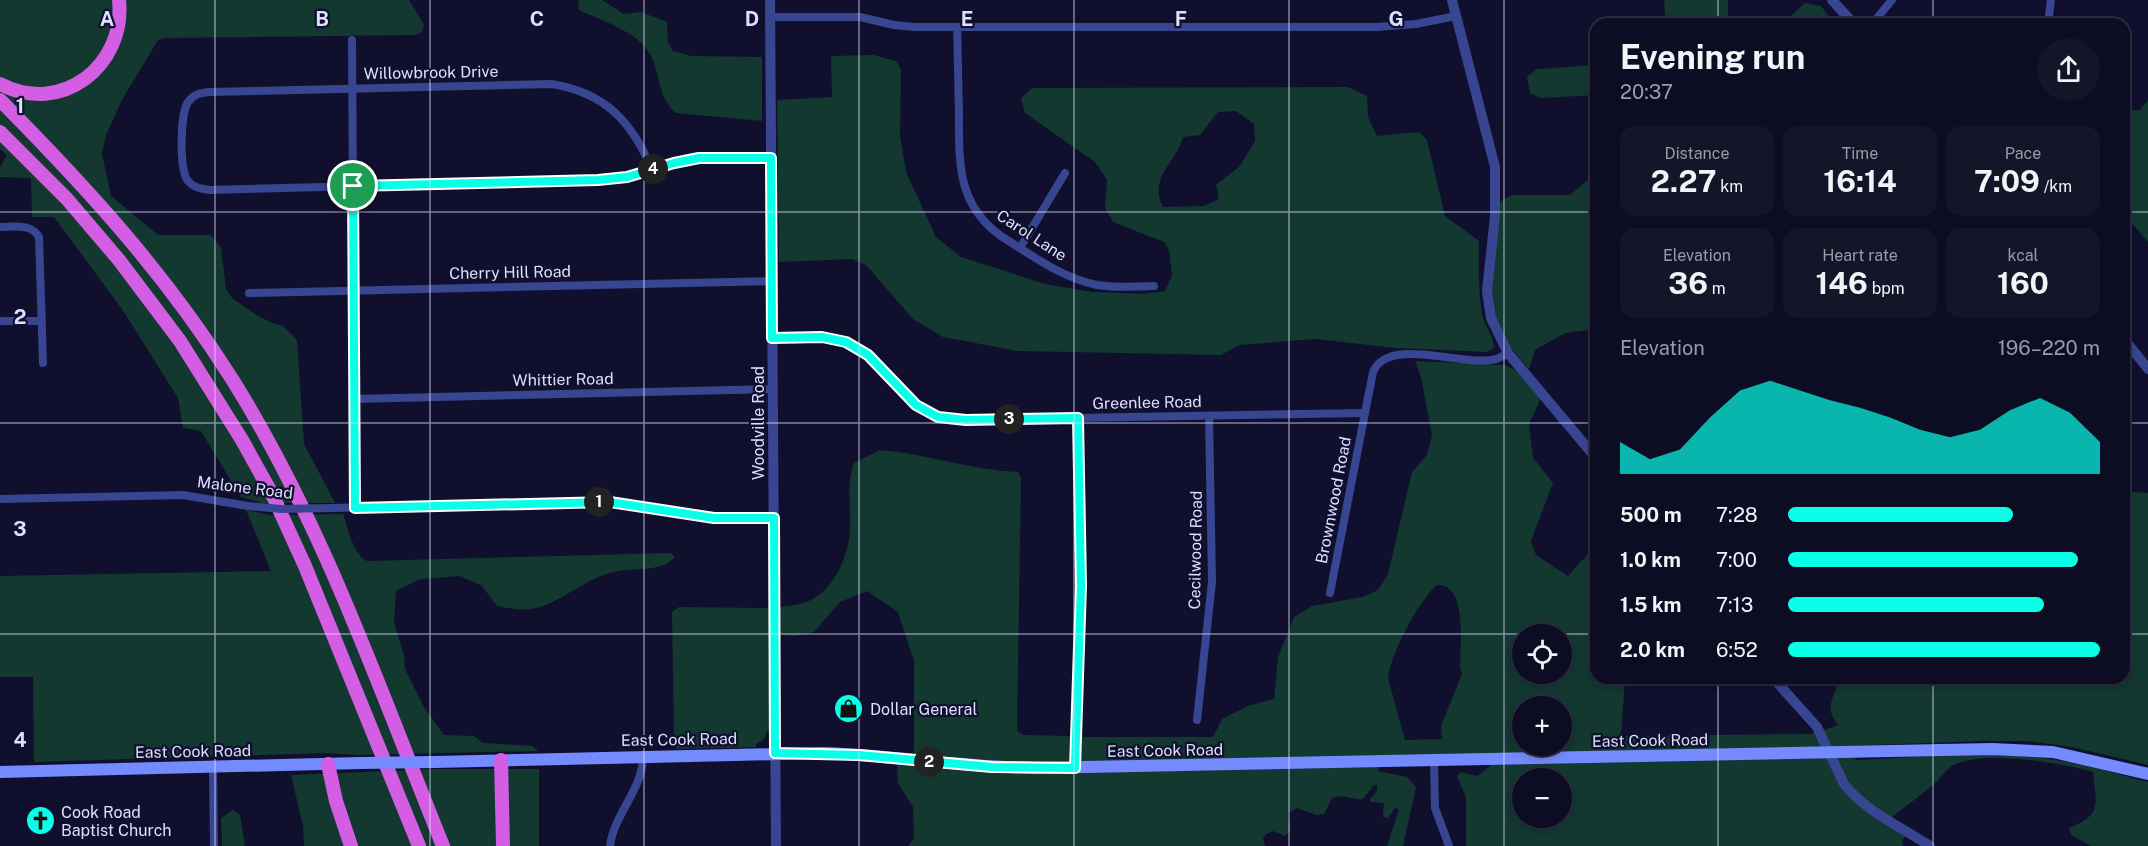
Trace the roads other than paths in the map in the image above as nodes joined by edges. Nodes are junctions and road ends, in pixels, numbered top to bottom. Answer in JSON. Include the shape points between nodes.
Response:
{"nodes":[{"id":1,"x":119,"y":0,"type":"edge"},
{"id":2,"x":770,"y":0,"type":"edge"},
{"id":3,"x":1452,"y":0,"type":"edge"},
{"id":4,"x":1832,"y":0,"type":"edge"},
{"id":5,"x":1892,"y":0,"type":"edge"},
{"id":6,"x":2051,"y":0,"type":"edge"},
{"id":7,"x":1456,"y":16,"type":"junction"},
{"id":8,"x":770,"y":17,"type":"junction"},
{"id":9,"x":1848,"y":18,"type":"edge"},
{"id":10,"x":1877,"y":18,"type":"edge"},
{"id":11,"x":2049,"y":18,"type":"edge"},
{"id":12,"x":957,"y":27,"type":"junction"},
{"id":13,"x":352,"y":40,"type":"dead end"},
{"id":14,"x":0,"y":84,"type":"edge"},
{"id":15,"x":352,"y":89,"type":"junction"},
{"id":16,"x":0,"y":100,"type":"edge"},
{"id":17,"x":0,"y":132,"type":"edge"},
{"id":18,"x":771,"y":158,"type":"junction"},
{"id":19,"x":652,"y":170,"type":"junction"},
{"id":20,"x":1065,"y":173,"type":"dead end"},
{"id":21,"x":353,"y":186,"type":"junction"},
{"id":22,"x":0,"y":227,"type":"edge"},
{"id":23,"x":1020,"y":248,"type":"junction"},
{"id":24,"x":772,"y":281,"type":"junction"},
{"id":25,"x":1154,"y":286,"type":"dead end"},
{"id":26,"x":353,"y":291,"type":"junction"},
{"id":27,"x":249,"y":293,"type":"dead end"},
{"id":28,"x":0,"y":321,"type":"edge"},
{"id":29,"x":42,"y":321,"type":"junction"},
{"id":30,"x":772,"y":338,"type":"junction"},
{"id":31,"x":2130,"y":346,"type":"edge"},
{"id":32,"x":1508,"y":353,"type":"junction"},
{"id":33,"x":43,"y":363,"type":"dead end"},
{"id":34,"x":2148,"y":369,"type":"edge"},
{"id":35,"x":773,"y":389,"type":"junction"},
{"id":36,"x":354,"y":399,"type":"junction"},
{"id":37,"x":1365,"y":413,"type":"junction"},
{"id":38,"x":1209,"y":416,"type":"junction"},
{"id":39,"x":1078,"y":418,"type":"junction"},
{"id":40,"x":1590,"y":451,"type":"edge"},
{"id":41,"x":0,"y":499,"type":"edge"},
{"id":42,"x":355,"y":508,"type":"junction"},
{"id":43,"x":774,"y":518,"type":"junction"},
{"id":44,"x":1330,"y":593,"type":"dead end"},
{"id":45,"x":1779,"y":684,"type":"edge"},
{"id":46,"x":1197,"y":720,"type":"dead end"},
{"id":47,"x":775,"y":753,"type":"junction"},
{"id":48,"x":1828,"y":753,"type":"junction"},
{"id":49,"x":643,"y":757,"type":"junction"},
{"id":50,"x":501,"y":760,"type":"junction"},
{"id":51,"x":1434,"y":761,"type":"junction"},
{"id":52,"x":328,"y":764,"type":"junction"},
{"id":53,"x":213,"y":767,"type":"junction"},
{"id":54,"x":1075,"y":768,"type":"junction"},
{"id":55,"x":0,"y":772,"type":"edge"},
{"id":56,"x":2148,"y":774,"type":"edge"},
{"id":57,"x":214,"y":846,"type":"edge"},
{"id":58,"x":351,"y":846,"type":"edge"},
{"id":59,"x":419,"y":846,"type":"edge"},
{"id":60,"x":443,"y":846,"type":"edge"},
{"id":61,"x":503,"y":846,"type":"edge"},
{"id":62,"x":610,"y":846,"type":"edge"},
{"id":63,"x":776,"y":846,"type":"edge"},
{"id":64,"x":1449,"y":846,"type":"edge"},
{"id":65,"x":1930,"y":846,"type":"edge"}],
"edges":[{"from":1,"to":14,"type":"highway","via":[[119,25],[112,47],[101,65],[82,81],[45,94],[28,94]]},
{"from":2,"to":8,"type":"street","name":"Woodville Road"},
{"from":3,"to":7,"type":"street"},
{"from":4,"to":9,"type":"street"},
{"from":5,"to":10,"type":"street"},
{"from":6,"to":11,"type":"street"},
{"from":7,"to":12,"type":"street","via":[[1376,27]]},
{"from":7,"to":32,"type":"street","via":[[1495,166],[1488,302]]},
{"from":8,"to":12,"type":"street","via":[[850,16],[905,27]]},
{"from":8,"to":18,"type":"street","name":"Woodville Road"},
{"from":12,"to":23,"type":"street","name":"Carol Lane","via":[[959,159],[964,186],[984,222]]},
{"from":13,"to":15,"type":"street"},
{"from":15,"to":19,"type":"street","name":"Willowbrook Drive","via":[[545,84],[576,89],[601,101],[622,119],[642,146]]},
{"from":15,"to":21,"type":"street"},
{"from":15,"to":21,"type":"street","name":"Willowbrook Drive","via":[[199,93],[183,114],[183,168],[189,182],[210,190]]},
{"from":16,"to":60,"type":"highway","via":[[81,183],[135,246],[195,324],[247,404],[326,560]]},
{"from":17,"to":59,"type":"highway","via":[[67,199],[125,267],[196,365],[242,440],[305,566]]},
{"from":18,"to":19,"type":"street","via":[[699,158]]},
{"from":18,"to":24,"type":"street","name":"Woodville Road"},
{"from":19,"to":21,"type":"street","via":[[598,180]]},
{"from":20,"to":23,"type":"street"},
{"from":21,"to":26,"type":"street"},
{"from":22,"to":29,"type":"street","via":[[27,227],[39,237]]},
{"from":23,"to":25,"type":"street","name":"Carol Lane","via":[[1065,274],[1088,282],[1109,287]]},
{"from":24,"to":26,"type":"street","name":"Cherry Hill Road"},
{"from":24,"to":30,"type":"street","name":"Woodville Road"},
{"from":26,"to":27,"type":"street","name":"Cherry Hill Road"},
{"from":26,"to":36,"type":"street"},
{"from":28,"to":29,"type":"street"},
{"from":29,"to":33,"type":"street"},
{"from":30,"to":35,"type":"street","name":"Woodville Road"},
{"from":30,"to":39,"type":"street","name":"Greenlee Road","via":[[822,337],[852,344],[868,355],[916,405],[938,417]]},
{"from":31,"to":34,"type":"street"},
{"from":32,"to":37,"type":"street","via":[[1494,360],[1412,355],[1386,358],[1373,372]]},
{"from":32,"to":40,"type":"street"},
{"from":35,"to":36,"type":"street","name":"Whittier Road"},
{"from":35,"to":43,"type":"street","name":"Woodville Road"},
{"from":36,"to":42,"type":"street"},
{"from":37,"to":38,"type":"street","name":"Greenlee Road"},
{"from":37,"to":44,"type":"street","name":"Brownwood Road"},
{"from":38,"to":39,"type":"street","name":"Greenlee Road"},
{"from":38,"to":46,"type":"street","name":"Cecilwood Road","via":[[1212,582]]},
{"from":39,"to":54,"type":"street","via":[[1081,586]]},
{"from":41,"to":42,"type":"street","name":"Malone Road","bridge":true,"via":[[183,495],[281,509]]},
{"from":42,"to":43,"type":"street","name":"Malone Road","via":[[610,502],[714,518]]},
{"from":43,"to":47,"type":"street","name":"Woodville Road"},
{"from":45,"to":48,"type":"street","via":[[1810,717]]},
{"from":47,"to":49,"type":"main road","name":"East Cook Road"},
{"from":47,"to":54,"type":"main road","name":"East Cook Road","via":[[859,755],[992,767]]},
{"from":47,"to":63,"type":"street","name":"Woodville Road"},
{"from":48,"to":51,"type":"main road","name":"East Cook Road"},
{"from":48,"to":56,"type":"main road","name":"East Cook Road","via":[[2034,750]]},
{"from":48,"to":65,"type":"street","via":[[1850,791]]},
{"from":49,"to":50,"type":"main road","name":"East Cook Road"},
{"from":49,"to":62,"type":"street","via":[[641,774],[615,825]]},
{"from":50,"to":52,"type":"main road","name":"East Cook Road","bridge":true},
{"from":50,"to":61,"type":"highway"},
{"from":51,"to":54,"type":"main road","name":"East Cook Road"},
{"from":51,"to":64,"type":"street","via":[[1435,808]]},
{"from":52,"to":53,"type":"main road","name":"East Cook Road"},
{"from":52,"to":58,"type":"highway"},
{"from":53,"to":55,"type":"main road","name":"East Cook Road"},
{"from":53,"to":57,"type":"street"}]}
